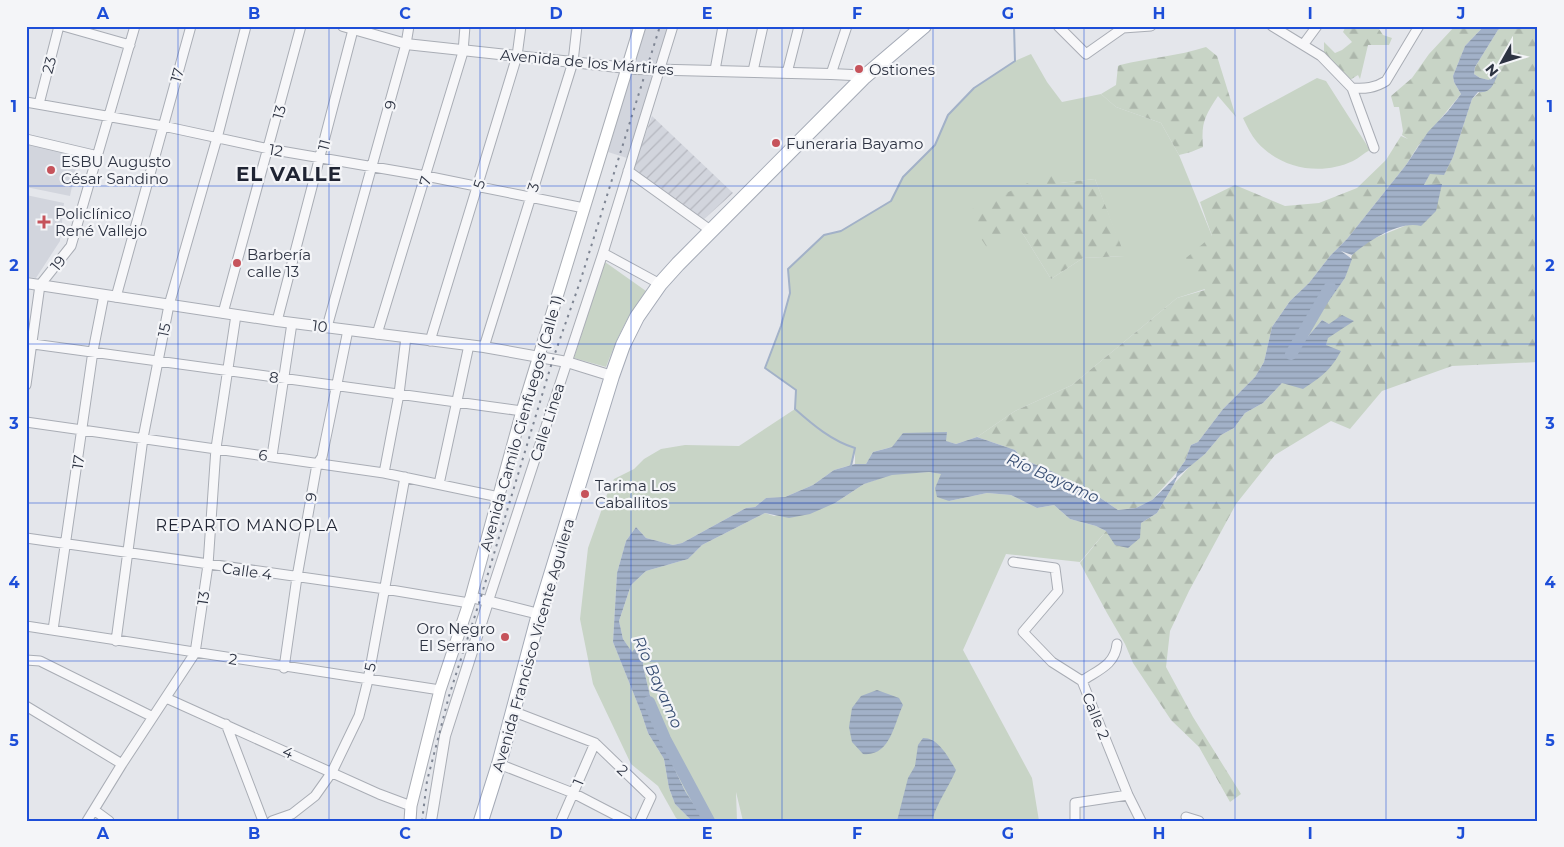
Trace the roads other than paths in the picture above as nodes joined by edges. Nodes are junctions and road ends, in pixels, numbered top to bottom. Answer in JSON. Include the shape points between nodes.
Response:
{"nodes":[{"id":1,"x":59,"y":26,"type":"edge"},
{"id":2,"x":63,"y":26,"type":"edge"},
{"id":3,"x":135,"y":26,"type":"edge"},
{"id":4,"x":191,"y":26,"type":"edge"},
{"id":5,"x":246,"y":26,"type":"edge"},
{"id":6,"x":301,"y":26,"type":"edge"},
{"id":7,"x":343,"y":26,"type":"edge"},
{"id":8,"x":409,"y":26,"type":"edge"},
{"id":9,"x":465,"y":26,"type":"edge"},
{"id":10,"x":521,"y":26,"type":"edge"},
{"id":11,"x":577,"y":26,"type":"edge"},
{"id":12,"x":640,"y":26,"type":"edge"},
{"id":13,"x":673,"y":26,"type":"edge"},
{"id":14,"x":723,"y":26,"type":"edge"},
{"id":15,"x":762,"y":26,"type":"edge"},
{"id":16,"x":799,"y":26,"type":"edge"},
{"id":17,"x":847,"y":26,"type":"edge"},
{"id":18,"x":924,"y":26,"type":"edge"},
{"id":19,"x":1058,"y":26,"type":"edge"},
{"id":20,"x":1151,"y":26,"type":"edge"},
{"id":21,"x":1272,"y":26,"type":"edge"},
{"id":22,"x":1317,"y":26,"type":"edge"},
{"id":23,"x":1124,"y":27,"type":"edge"},
{"id":24,"x":1418,"y":27,"type":"edge"},
{"id":25,"x":354,"y":28,"type":"edge"},
{"id":26,"x":406,"y":44,"type":"junction"},
{"id":27,"x":130,"y":45,"type":"junction"},
{"id":28,"x":1303,"y":46,"type":"junction"},
{"id":29,"x":463,"y":52,"type":"junction"},
{"id":30,"x":517,"y":56,"type":"junction"},
{"id":31,"x":573,"y":62,"type":"junction"},
{"id":32,"x":628,"y":68,"type":"junction"},
{"id":33,"x":659,"y":70,"type":"junction"},
{"id":34,"x":715,"y":70,"type":"junction"},
{"id":35,"x":753,"y":71,"type":"junction"},
{"id":36,"x":787,"y":73,"type":"junction"},
{"id":37,"x":831,"y":74,"type":"junction"},
{"id":38,"x":863,"y":78,"type":"junction"},
{"id":39,"x":1352,"y":88,"type":"junction"},
{"id":40,"x":26,"y":102,"type":"edge"},
{"id":41,"x":39,"y":104,"type":"junction"},
{"id":42,"x":110,"y":117,"type":"junction"},
{"id":43,"x":163,"y":126,"type":"junction"},
{"id":44,"x":217,"y":138,"type":"junction"},
{"id":45,"x":26,"y":140,"type":"edge"},
{"id":46,"x":1374,"y":148,"type":"dead end"},
{"id":47,"x":269,"y":149,"type":"junction"},
{"id":48,"x":98,"y":156,"type":"junction"},
{"id":49,"x":321,"y":158,"type":"junction"},
{"id":50,"x":373,"y":166,"type":"junction"},
{"id":51,"x":628,"y":171,"type":"junction"},
{"id":52,"x":426,"y":176,"type":"junction"},
{"id":53,"x":478,"y":187,"type":"junction"},
{"id":54,"x":530,"y":197,"type":"junction"},
{"id":55,"x":584,"y":208,"type":"junction"},
{"id":56,"x":710,"y":230,"type":"junction"},
{"id":57,"x":603,"y":252,"type":"junction"},
{"id":58,"x":26,"y":284,"type":"edge"},
{"id":59,"x":660,"y":284,"type":"junction"},
{"id":60,"x":40,"y":286,"type":"junction"},
{"id":61,"x":104,"y":295,"type":"junction"},
{"id":62,"x":116,"y":297,"type":"junction"},
{"id":63,"x":169,"y":305,"type":"junction"},
{"id":64,"x":223,"y":313,"type":"junction"},
{"id":65,"x":236,"y":315,"type":"junction"},
{"id":66,"x":277,"y":321,"type":"junction"},
{"id":67,"x":292,"y":323,"type":"junction"},
{"id":68,"x":327,"y":327,"type":"junction"},
{"id":69,"x":348,"y":330,"type":"junction"},
{"id":70,"x":376,"y":334,"type":"junction"},
{"id":71,"x":406,"y":337,"type":"junction"},
{"id":72,"x":430,"y":340,"type":"junction"},
{"id":73,"x":29,"y":343,"type":"edge"},
{"id":74,"x":468,"y":345,"type":"junction"},
{"id":75,"x":484,"y":347,"type":"junction"},
{"id":76,"x":94,"y":351,"type":"junction"},
{"id":77,"x":539,"y":356,"type":"junction"},
{"id":78,"x":158,"y":360,"type":"junction"},
{"id":79,"x":567,"y":362,"type":"junction"},
{"id":80,"x":228,"y":372,"type":"junction"},
{"id":81,"x":612,"y":376,"type":"junction"},
{"id":82,"x":284,"y":378,"type":"junction"},
{"id":83,"x":26,"y":385,"type":"edge"},
{"id":84,"x":338,"y":385,"type":"junction"},
{"id":85,"x":399,"y":394,"type":"junction"},
{"id":86,"x":457,"y":402,"type":"junction"},
{"id":87,"x":522,"y":411,"type":"junction"},
{"id":88,"x":26,"y":422,"type":"edge"},
{"id":89,"x":82,"y":431,"type":"junction"},
{"id":90,"x":143,"y":438,"type":"junction"},
{"id":91,"x":216,"y":448,"type":"junction"},
{"id":92,"x":272,"y":456,"type":"junction"},
{"id":93,"x":317,"y":464,"type":"junction"},
{"id":94,"x":384,"y":473,"type":"junction"},
{"id":95,"x":405,"y":478,"type":"junction"},
{"id":96,"x":438,"y":484,"type":"junction"},
{"id":97,"x":499,"y":497,"type":"junction"},
{"id":98,"x":26,"y":538,"type":"edge"},
{"id":99,"x":66,"y":544,"type":"junction"},
{"id":100,"x":128,"y":552,"type":"junction"},
{"id":101,"x":1013,"y":562,"type":"dead end"},
{"id":102,"x":208,"y":565,"type":"junction"},
{"id":103,"x":297,"y":577,"type":"junction"},
{"id":104,"x":385,"y":589,"type":"junction"},
{"id":105,"x":470,"y":600,"type":"junction"},
{"id":106,"x":488,"y":602,"type":"junction"},
{"id":107,"x":539,"y":614,"type":"junction"},
{"id":108,"x":26,"y":626,"type":"edge"},
{"id":109,"x":53,"y":630,"type":"junction"},
{"id":110,"x":116,"y":641,"type":"junction"},
{"id":111,"x":1117,"y":644,"type":"dead end"},
{"id":112,"x":195,"y":653,"type":"junction"},
{"id":113,"x":26,"y":660,"type":"edge"},
{"id":114,"x":284,"y":668,"type":"junction"},
{"id":115,"x":368,"y":680,"type":"junction"},
{"id":116,"x":1082,"y":680,"type":"junction"},
{"id":117,"x":440,"y":690,"type":"junction"},
{"id":118,"x":166,"y":698,"type":"junction"},
{"id":119,"x":26,"y":706,"type":"edge"},
{"id":120,"x":512,"y":711,"type":"junction"},
{"id":121,"x":153,"y":717,"type":"junction"},
{"id":122,"x":226,"y":724,"type":"junction"},
{"id":123,"x":595,"y":743,"type":"junction"},
{"id":124,"x":122,"y":764,"type":"junction"},
{"id":125,"x":499,"y":764,"type":"junction"},
{"id":126,"x":332,"y":772,"type":"junction"},
{"id":127,"x":573,"y":793,"type":"junction"},
{"id":128,"x":1128,"y":795,"type":"junction"},
{"id":129,"x":411,"y":806,"type":"junction"},
{"id":130,"x":94,"y":810,"type":"junction"},
{"id":131,"x":1186,"y":817,"type":"dead end"},
{"id":132,"x":294,"y":818,"type":"edge"},
{"id":133,"x":87,"y":821,"type":"edge"},
{"id":134,"x":109,"y":821,"type":"edge"},
{"id":135,"x":263,"y":821,"type":"edge"},
{"id":136,"x":272,"y":821,"type":"edge"},
{"id":137,"x":410,"y":821,"type":"edge"},
{"id":138,"x":431,"y":821,"type":"edge"},
{"id":139,"x":481,"y":821,"type":"edge"},
{"id":140,"x":561,"y":821,"type":"edge"},
{"id":141,"x":626,"y":821,"type":"edge"},
{"id":142,"x":640,"y":821,"type":"edge"},
{"id":143,"x":1075,"y":821,"type":"edge"},
{"id":144,"x":1141,"y":821,"type":"edge"},
{"id":145,"x":1198,"y":821,"type":"edge"}],
"edges":[{"from":1,"to":41,"type":"street","name":"23"},
{"from":2,"to":27,"type":"street"},
{"from":3,"to":27,"type":"street","name":"19"},
{"from":4,"to":43,"type":"street","name":"17"},
{"from":5,"to":44,"type":"street","name":"15"},
{"from":6,"to":47,"type":"street","name":"13"},
{"from":7,"to":25,"type":"street","name":"Avenida de los Mártires"},
{"from":8,"to":26,"type":"street","name":"9"},
{"from":9,"to":29,"type":"street","name":"7"},
{"from":10,"to":30,"type":"street","name":"5"},
{"from":11,"to":31,"type":"street","name":"3"},
{"from":12,"to":32,"type":"main road","name":"Avenida Camilo Cienfuegos (Calle 1)"},
{"from":13,"to":33,"type":"street","name":"Calle Linea"},
{"from":14,"to":34,"type":"street"},
{"from":15,"to":35,"type":"street"},
{"from":16,"to":36,"type":"street"},
{"from":17,"to":37,"type":"street"},
{"from":18,"to":38,"type":"main road","name":"Avenida Francisco Vicente Aguilera"},
{"from":19,"to":23,"type":"street","via":[[1086,54]]},
{"from":20,"to":23,"type":"street"},
{"from":21,"to":28,"type":"street"},
{"from":22,"to":28,"type":"street"},
{"from":24,"to":39,"type":"street","via":[[1386,81],[1378,86]]},
{"from":25,"to":26,"type":"street","name":"Avenida de los Mártires"},
{"from":25,"to":49,"type":"street","name":"11"},
{"from":26,"to":29,"type":"street","name":"Avenida de los Mártires"},
{"from":26,"to":50,"type":"street","name":"9"},
{"from":27,"to":42,"type":"street","name":"19"},
{"from":28,"to":39,"type":"street","via":[[1321,56]]},
{"from":29,"to":30,"type":"street","name":"Avenida de los Mártires"},
{"from":29,"to":52,"type":"street","name":"7"},
{"from":30,"to":31,"type":"street","name":"Avenida de los Mártires"},
{"from":30,"to":53,"type":"street","name":"5"},
{"from":31,"to":32,"type":"street","name":"Avenida de los Mártires"},
{"from":31,"to":54,"type":"street","name":"3"},
{"from":32,"to":33,"type":"street","name":"Avenida de los Mártires"},
{"from":32,"to":55,"type":"main road","name":"Avenida Camilo Cienfuegos (Calle 1)"},
{"from":33,"to":34,"type":"street","name":"Avenida de los Mártires"},
{"from":33,"to":51,"type":"street","name":"Calle Linea"},
{"from":34,"to":35,"type":"street","name":"Avenida de los Mártires"},
{"from":35,"to":36,"type":"street","name":"Avenida de los Mártires"},
{"from":36,"to":37,"type":"street","name":"Avenida de los Mártires"},
{"from":37,"to":38,"type":"street","name":"Avenida de los Mártires"},
{"from":38,"to":56,"type":"main road","name":"Avenida Francisco Vicente Aguilera"},
{"from":39,"to":46,"type":"street"},
{"from":40,"to":41,"type":"street","name":"12"},
{"from":41,"to":42,"type":"street","name":"12"},
{"from":42,"to":43,"type":"street","name":"12"},
{"from":42,"to":48,"type":"street","name":"19"},
{"from":43,"to":44,"type":"street","name":"12"},
{"from":43,"to":62,"type":"street","name":"17"},
{"from":44,"to":47,"type":"street","name":"12"},
{"from":44,"to":63,"type":"street","name":"15"},
{"from":45,"to":48,"type":"street"},
{"from":47,"to":49,"type":"street","name":"12"},
{"from":47,"to":64,"type":"street","name":"13"},
{"from":48,"to":60,"type":"street","name":"19","via":[[71,246]]},
{"from":49,"to":50,"type":"street","name":"12"},
{"from":49,"to":66,"type":"street","name":"11"},
{"from":50,"to":52,"type":"street","name":"12"},
{"from":50,"to":68,"type":"street","name":"9"},
{"from":51,"to":56,"type":"street"},
{"from":51,"to":57,"type":"street","name":"Calle Linea"},
{"from":52,"to":53,"type":"street","name":"12"},
{"from":52,"to":70,"type":"street","name":"7"},
{"from":53,"to":54,"type":"street","name":"12"},
{"from":53,"to":72,"type":"street","name":"5"},
{"from":54,"to":55,"type":"street","name":"12"},
{"from":54,"to":75,"type":"street","name":"3"},
{"from":55,"to":77,"type":"main road","name":"Avenida Camilo Cienfuegos (Calle 1)"},
{"from":56,"to":59,"type":"main road","name":"Avenida Francisco Vicente Aguilera"},
{"from":57,"to":59,"type":"street"},
{"from":57,"to":79,"type":"street","name":"Calle Linea"},
{"from":58,"to":60,"type":"street","name":"10"},
{"from":59,"to":81,"type":"main road","name":"Avenida Francisco Vicente Aguilera","via":[[637,317]]},
{"from":60,"to":61,"type":"street","name":"10"},
{"from":60,"to":73,"type":"street","name":"19"},
{"from":61,"to":62,"type":"street","name":"10"},
{"from":61,"to":76,"type":"street","name":"17"},
{"from":62,"to":63,"type":"street","name":"10"},
{"from":63,"to":64,"type":"street","name":"10"},
{"from":63,"to":78,"type":"street","name":"15"},
{"from":64,"to":65,"type":"street","name":"10"},
{"from":65,"to":66,"type":"street","name":"10"},
{"from":65,"to":80,"type":"street","name":"13"},
{"from":66,"to":67,"type":"street","name":"10"},
{"from":67,"to":68,"type":"street","name":"10"},
{"from":67,"to":82,"type":"street"},
{"from":68,"to":69,"type":"street","name":"10"},
{"from":69,"to":70,"type":"street","name":"10"},
{"from":69,"to":84,"type":"street","name":"9"},
{"from":70,"to":71,"type":"street","name":"10"},
{"from":71,"to":72,"type":"street","name":"10"},
{"from":71,"to":85,"type":"street"},
{"from":72,"to":74,"type":"street","name":"10"},
{"from":73,"to":76,"type":"street","name":"8"},
{"from":73,"to":83,"type":"street","name":"19"},
{"from":74,"to":75,"type":"street","name":"10"},
{"from":74,"to":86,"type":"street"},
{"from":75,"to":77,"type":"street","name":"10"},
{"from":76,"to":78,"type":"street","name":"8"},
{"from":76,"to":89,"type":"street","name":"17"},
{"from":77,"to":79,"type":"street","name":"10"},
{"from":77,"to":87,"type":"main road","name":"Avenida Camilo Cienfuegos (Calle 1)"},
{"from":78,"to":80,"type":"street","name":"8"},
{"from":78,"to":90,"type":"street","name":"15"},
{"from":79,"to":81,"type":"street","name":"10"},
{"from":79,"to":106,"type":"street","name":"Calle Linea"},
{"from":80,"to":82,"type":"street","name":"8"},
{"from":80,"to":91,"type":"street","name":"13"},
{"from":81,"to":107,"type":"main road","name":"Avenida Francisco Vicente Aguilera"},
{"from":82,"to":84,"type":"street","name":"8"},
{"from":82,"to":92,"type":"street"},
{"from":84,"to":85,"type":"street","name":"8"},
{"from":84,"to":93,"type":"street","name":"9","via":[[322,456]]},
{"from":85,"to":86,"type":"street","name":"8"},
{"from":85,"to":94,"type":"street"},
{"from":86,"to":87,"type":"street","name":"8"},
{"from":86,"to":96,"type":"street"},
{"from":87,"to":97,"type":"main road","name":"Avenida Camilo Cienfuegos (Calle 1)"},
{"from":88,"to":89,"type":"street","name":"6"},
{"from":89,"to":90,"type":"street","name":"6"},
{"from":89,"to":99,"type":"street","name":"17"},
{"from":90,"to":91,"type":"street","name":"6"},
{"from":90,"to":100,"type":"street","name":"15"},
{"from":91,"to":92,"type":"street","name":"6"},
{"from":91,"to":102,"type":"street","name":"13"},
{"from":92,"to":93,"type":"street","name":"6"},
{"from":93,"to":94,"type":"street","name":"6"},
{"from":93,"to":103,"type":"street","name":"9"},
{"from":94,"to":95,"type":"street","name":"6"},
{"from":95,"to":96,"type":"street","name":"6"},
{"from":95,"to":104,"type":"street","name":"5"},
{"from":96,"to":97,"type":"street","name":"6"},
{"from":97,"to":105,"type":"main road","name":"Avenida Camilo Cienfuegos (Calle 1)"},
{"from":98,"to":99,"type":"street","name":"Calle 4"},
{"from":99,"to":100,"type":"street","name":"Calle 4"},
{"from":99,"to":109,"type":"street","name":"17"},
{"from":100,"to":102,"type":"street","name":"Calle 4"},
{"from":100,"to":110,"type":"street","name":"15"},
{"from":101,"to":116,"type":"street","name":"Calle 2","via":[[1055,568],[1058,591],[1023,632],[1052,662]]},
{"from":102,"to":103,"type":"street","name":"Calle 4"},
{"from":102,"to":112,"type":"street","name":"13"},
{"from":103,"to":104,"type":"street","name":"Calle 4"},
{"from":103,"to":114,"type":"street","name":"9"},
{"from":104,"to":105,"type":"street","name":"Calle 4"},
{"from":104,"to":115,"type":"street","name":"5"},
{"from":105,"to":106,"type":"street","name":"Calle 4"},
{"from":105,"to":117,"type":"main road","name":"Avenida Camilo Cienfuegos (Calle 1)"},
{"from":106,"to":107,"type":"street","name":"Calle 4"},
{"from":106,"to":138,"type":"street","name":"Calle Linea","via":[[445,736]]},
{"from":107,"to":120,"type":"main road","name":"Avenida Francisco Vicente Aguilera"},
{"from":108,"to":109,"type":"street","name":"2"},
{"from":109,"to":110,"type":"street","name":"2"},
{"from":110,"to":112,"type":"street","name":"2"},
{"from":111,"to":116,"type":"street","via":[[1112,661]]},
{"from":112,"to":114,"type":"street","name":"2"},
{"from":112,"to":118,"type":"street","name":"13"},
{"from":113,"to":121,"type":"street","via":[[40,661]]},
{"from":114,"to":115,"type":"street","name":"2"},
{"from":115,"to":117,"type":"street","name":"2"},
{"from":115,"to":126,"type":"street","name":"5","via":[[359,716]]},
{"from":116,"to":128,"type":"street","name":"Calle 2"},
{"from":117,"to":129,"type":"main road","name":"Avenida Camilo Cienfuegos (Calle 1)"},
{"from":118,"to":121,"type":"street","name":"13"},
{"from":118,"to":122,"type":"street","name":"4"},
{"from":119,"to":124,"type":"street"},
{"from":120,"to":123,"type":"street","name":"2"},
{"from":120,"to":125,"type":"main road","name":"Avenida Francisco Vicente Aguilera"},
{"from":121,"to":124,"type":"street","name":"13"},
{"from":122,"to":126,"type":"street","name":"4"},
{"from":122,"to":135,"type":"street"},
{"from":123,"to":127,"type":"street","name":"1"},
{"from":123,"to":142,"type":"street","name":"2","via":[[651,797]]},
{"from":124,"to":130,"type":"street","name":"13"},
{"from":125,"to":127,"type":"street"},
{"from":125,"to":139,"type":"main road","name":"Avenida Francisco Vicente Aguilera"},
{"from":126,"to":129,"type":"street","name":"4"},
{"from":126,"to":132,"type":"street","name":"5"},
{"from":127,"to":140,"type":"street","name":"1"},
{"from":127,"to":141,"type":"street"},
{"from":128,"to":143,"type":"street","via":[[1075,803]]},
{"from":128,"to":144,"type":"street","name":"Calle 2"},
{"from":129,"to":137,"type":"main road","name":"Avenida Camilo Cienfuegos (Calle 1)"},
{"from":130,"to":133,"type":"street","name":"13"},
{"from":130,"to":134,"type":"street"},
{"from":131,"to":145,"type":"street"},
{"from":132,"to":136,"type":"street","name":"5"}]}
